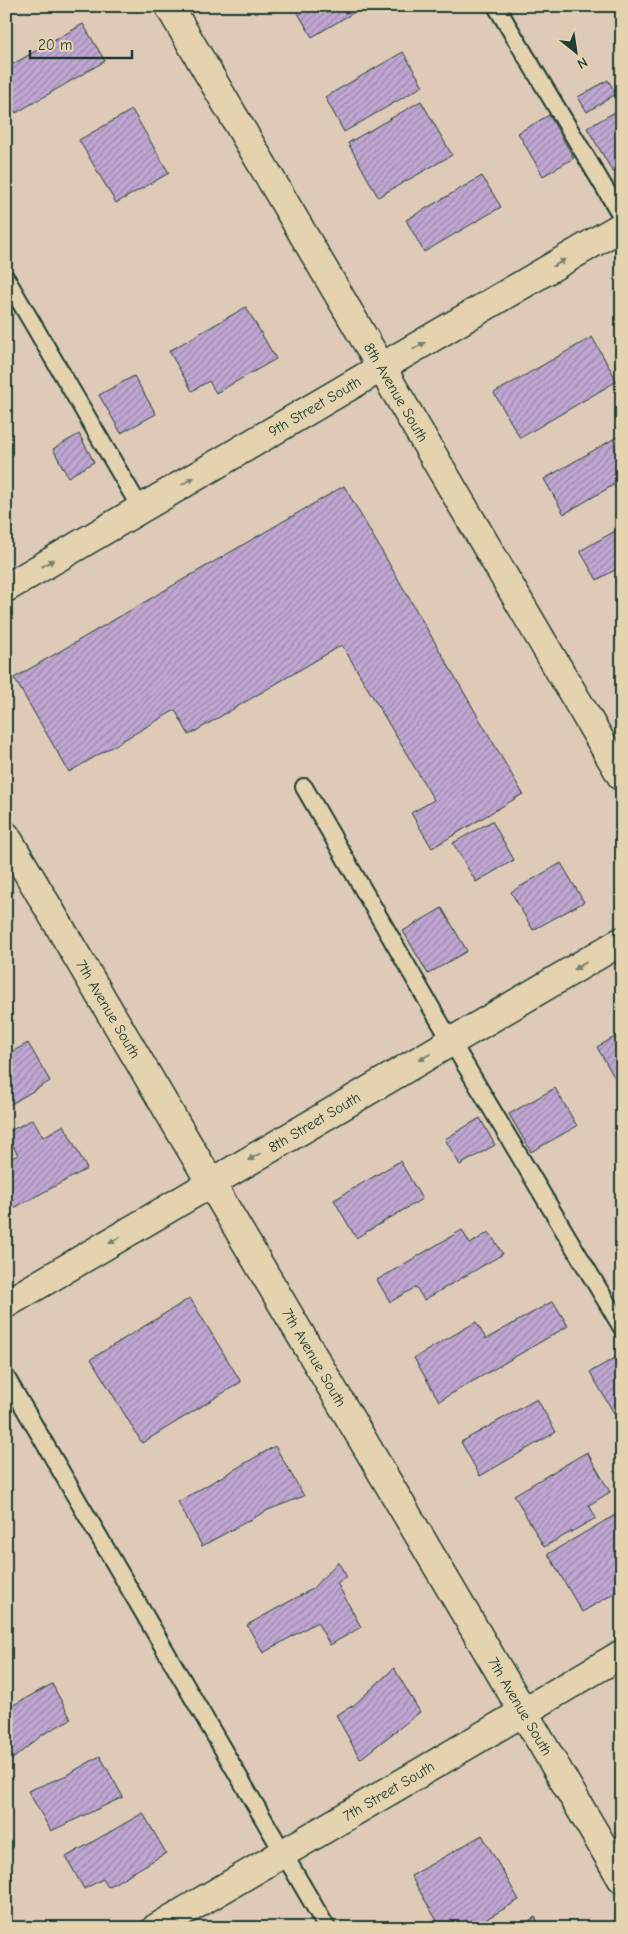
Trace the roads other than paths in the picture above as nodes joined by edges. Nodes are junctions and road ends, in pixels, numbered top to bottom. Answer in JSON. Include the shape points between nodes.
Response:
{"nodes":[{"id":1,"x":169,"y":6,"type":"edge"},
{"id":2,"x":496,"y":6,"type":"edge"},
{"id":3,"x":622,"y":216,"type":"edge"},
{"id":4,"x":622,"y":226,"type":"edge"},
{"id":5,"x":6,"y":278,"type":"edge"},
{"id":6,"x":381,"y":367,"type":"junction"},
{"id":7,"x":141,"y":509,"type":"junction"},
{"id":8,"x":6,"y":588,"type":"edge"},
{"id":9,"x":622,"y":777,"type":"edge"},
{"id":10,"x":304,"y":787,"type":"dead end"},
{"id":11,"x":6,"y":836,"type":"edge"},
{"id":12,"x":622,"y":941,"type":"edge"},
{"id":13,"x":452,"y":1041,"type":"junction"},
{"id":14,"x":212,"y":1182,"type":"junction"},
{"id":15,"x":6,"y":1304,"type":"edge"},
{"id":16,"x":622,"y":1328,"type":"edge"},
{"id":17,"x":6,"y":1377,"type":"edge"},
{"id":18,"x":622,"y":1654,"type":"edge"},
{"id":19,"x":523,"y":1712,"type":"junction"},
{"id":20,"x":283,"y":1852,"type":"junction"},
{"id":21,"x":622,"y":1879,"type":"edge"},
{"id":22,"x":156,"y":1928,"type":"edge"},
{"id":23,"x":327,"y":1928,"type":"edge"}],
"edges":[{"from":1,"to":6,"type":"street","name":"8th Avenue South"},
{"from":2,"to":3,"type":"lane"},
{"from":6,"to":4,"type":"street","name":"9th Street South","one_way":true},
{"from":5,"to":7,"type":"lane"},
{"from":7,"to":6,"type":"street","name":"9th Street South","one_way":true},
{"from":6,"to":9,"type":"street","name":"8th Avenue South"},
{"from":8,"to":7,"type":"street","name":"9th Street South","one_way":true},
{"from":10,"to":13,"type":"lane"},
{"from":11,"to":14,"type":"street","name":"7th Avenue South"},
{"from":12,"to":13,"type":"street","name":"8th Street South","one_way":true},
{"from":13,"to":14,"type":"street","name":"8th Street South","one_way":true},
{"from":13,"to":16,"type":"lane"},
{"from":14,"to":15,"type":"street","name":"8th Street South","one_way":true},
{"from":14,"to":19,"type":"street","name":"7th Avenue South"},
{"from":17,"to":20,"type":"lane"},
{"from":18,"to":19,"type":"street","name":"7th Street South"},
{"from":19,"to":20,"type":"street","name":"7th Street South"},
{"from":19,"to":21,"type":"street","name":"7th Avenue South"},
{"from":20,"to":22,"type":"street","name":"7th Street South"},
{"from":20,"to":23,"type":"lane"}]}
